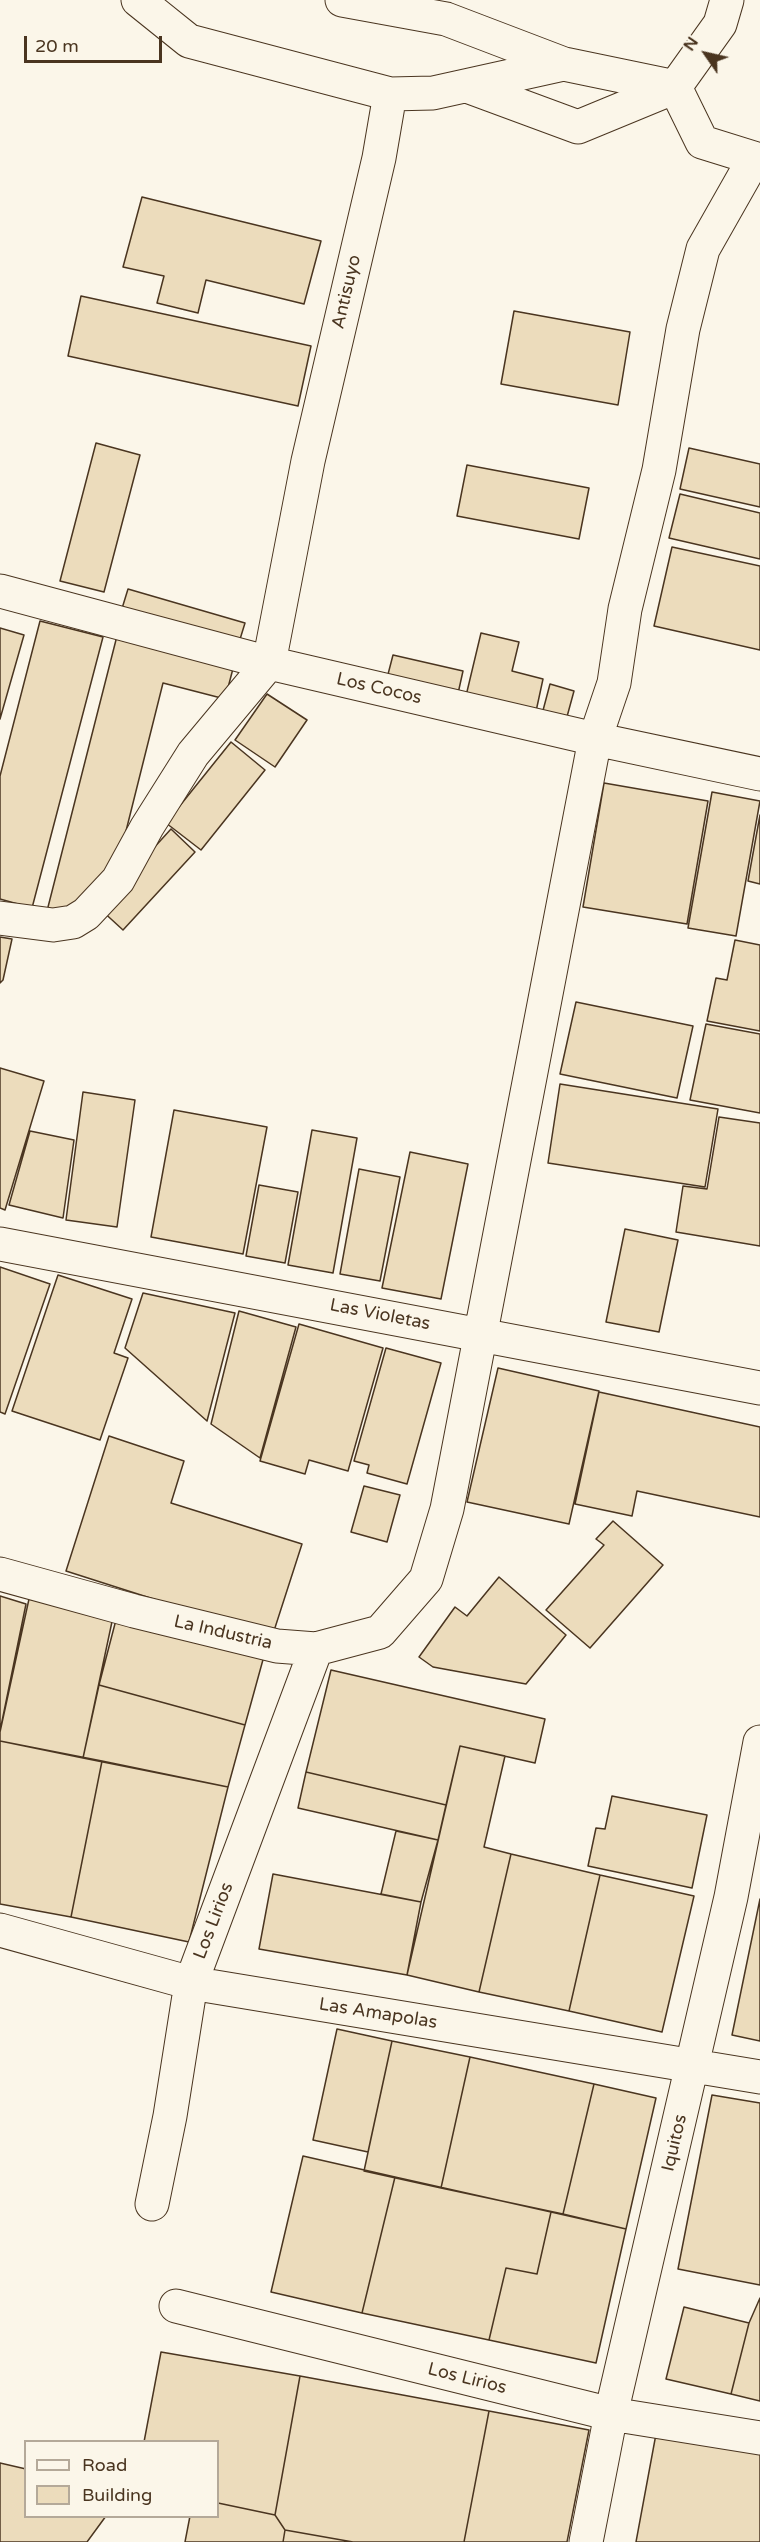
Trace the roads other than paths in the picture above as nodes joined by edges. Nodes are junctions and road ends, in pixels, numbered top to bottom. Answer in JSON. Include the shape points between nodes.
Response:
{"nodes":[{"id":1,"x":138,"y":0,"type":"edge"},
{"id":2,"x":342,"y":0,"type":"edge"},
{"id":3,"x":728,"y":0,"type":"edge"},
{"id":4,"x":564,"y":64,"type":"junction"},
{"id":5,"x":466,"y":86,"type":"junction"},
{"id":6,"x":675,"y":87,"type":"junction"},
{"id":7,"x":390,"y":94,"type":"junction"},
{"id":8,"x":757,"y":160,"type":"edge"},
{"id":9,"x":0,"y":591,"type":"edge"},
{"id":10,"x":268,"y":663,"type":"junction"},
{"id":11,"x":595,"y":739,"type":"junction"},
{"id":12,"x":760,"y":774,"type":"edge"},
{"id":13,"x":0,"y":918,"type":"edge"},
{"id":14,"x":0,"y":1244,"type":"edge"},
{"id":15,"x":482,"y":1334,"type":"junction"},
{"id":16,"x":760,"y":1388,"type":"edge"},
{"id":17,"x":0,"y":1574,"type":"edge"},
{"id":18,"x":316,"y":1649,"type":"junction"},
{"id":19,"x":760,"y":1742,"type":"edge"},
{"id":20,"x":0,"y":1930,"type":"edge"},
{"id":21,"x":191,"y":1983,"type":"junction"},
{"id":22,"x":693,"y":2066,"type":"junction"},
{"id":23,"x":760,"y":2077,"type":"edge"},
{"id":24,"x":152,"y":2204,"type":"dead end"},
{"id":25,"x":176,"y":2306,"type":"dead end"},
{"id":26,"x":611,"y":2414,"type":"junction"},
{"id":27,"x":760,"y":2438,"type":"edge"},
{"id":28,"x":586,"y":2542,"type":"edge"}],
"edges":[{"from":1,"to":7,"type":"street","via":[[189,41]]},
{"from":2,"to":4,"type":"street","via":[[447,19]]},
{"from":3,"to":6,"type":"street","via":[[720,24]]},
{"from":4,"to":5,"type":"street"},
{"from":4,"to":6,"type":"street"},
{"from":5,"to":6,"type":"street","via":[[578,127]]},
{"from":5,"to":7,"type":"street","via":[[433,93]]},
{"from":6,"to":8,"type":"street","via":[[702,142]]},
{"from":7,"to":10,"type":"street","name":"Antisuyo","via":[[379,158],[308,461]]},
{"from":8,"to":11,"type":"street","via":[[703,249],[683,329],[659,470],[625,609],[614,683]]},
{"from":9,"to":10,"type":"street","name":"Los Cocos"},
{"from":10,"to":11,"type":"street","name":"Los Cocos"},
{"from":10,"to":13,"type":"street","via":[[193,754],[118,880],[86,914],[73,922],[53,925]]},
{"from":11,"to":12,"type":"street","name":"Los Cocos"},
{"from":11,"to":15,"type":"street"},
{"from":14,"to":15,"type":"street","name":"Las Violetas"},
{"from":15,"to":16,"type":"street","name":"Las Violetas"},
{"from":15,"to":18,"type":"street","name":"La Industria","via":[[447,1509],[426,1579],[380,1632]]},
{"from":17,"to":18,"type":"street","name":"La Industria","via":[[266,1643]]},
{"from":18,"to":21,"type":"street","name":"Los Lirios"},
{"from":19,"to":22,"type":"street","name":"Iquitos"},
{"from":20,"to":21,"type":"street","name":"Las Amapolas"},
{"from":21,"to":22,"type":"street","name":"Las Amapolas"},
{"from":21,"to":24,"type":"street","name":"Los Lirios"},
{"from":22,"to":23,"type":"street","name":"Las Amapolas"},
{"from":22,"to":26,"type":"street","name":"Iquitos"},
{"from":25,"to":26,"type":"street","name":"Los Lirios"},
{"from":26,"to":27,"type":"street","name":"Los Lirios"},
{"from":26,"to":28,"type":"street","name":"Iquitos"}]}
